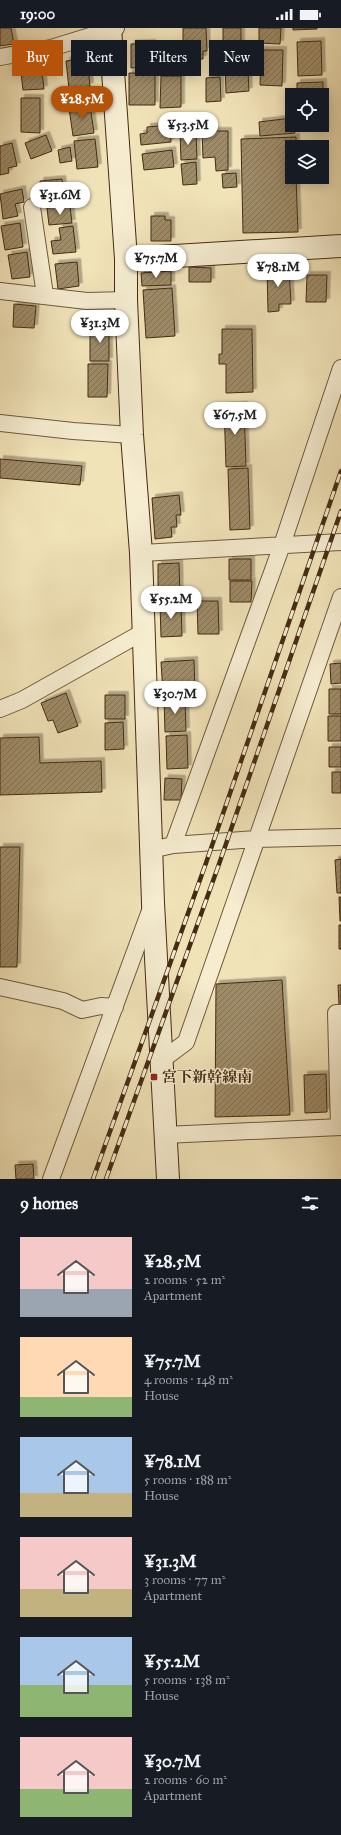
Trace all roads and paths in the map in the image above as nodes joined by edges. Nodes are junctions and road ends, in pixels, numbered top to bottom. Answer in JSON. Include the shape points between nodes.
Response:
{"nodes":[{"id":1,"x":112,"y":29,"type":"edge"},
{"id":2,"x":0,"y":57,"type":"edge"},
{"id":3,"x":32,"y":207,"type":"dead end"},
{"id":4,"x":341,"y":246,"type":"edge"},
{"id":5,"x":126,"y":259,"type":"junction"},
{"id":6,"x":0,"y":291,"type":"edge"},
{"id":7,"x":45,"y":295,"type":"junction"},
{"id":8,"x":126,"y":300,"type":"junction"},
{"id":9,"x":341,"y":368,"type":"edge"},
{"id":10,"x":0,"y":423,"type":"edge"},
{"id":11,"x":132,"y":435,"type":"junction"},
{"id":12,"x":341,"y":542,"type":"edge"},
{"id":13,"x":282,"y":545,"type":"junction"},
{"id":14,"x":141,"y":552,"type":"junction"},
{"id":15,"x":341,"y":596,"type":"edge"},
{"id":16,"x":145,"y":631,"type":"junction"},
{"id":17,"x":0,"y":709,"type":"edge"},
{"id":18,"x":341,"y":837,"type":"edge"},
{"id":19,"x":256,"y":839,"type":"junction"},
{"id":20,"x":174,"y":845,"type":"junction"},
{"id":21,"x":151,"y":850,"type":"junction"},
{"id":22,"x":153,"y":903,"type":"junction"},
{"id":23,"x":0,"y":987,"type":"edge"},
{"id":24,"x":115,"y":1007,"type":"junction"},
{"id":25,"x":341,"y":1013,"type":"edge"},
{"id":26,"x":162,"y":1060,"type":"junction"},
{"id":27,"x":340,"y":1127,"type":"edge"},
{"id":28,"x":165,"y":1134,"type":"junction"},
{"id":29,"x":51,"y":1179,"type":"edge"},
{"id":30,"x":168,"y":1179,"type":"edge"}],
"edges":[{"from":1,"to":2,"type":"street","via":[[51,48]]},
{"from":1,"to":5,"type":"street"},
{"from":3,"to":7,"type":"street"},
{"from":4,"to":5,"type":"street"},
{"from":5,"to":8,"type":"street"},
{"from":6,"to":7,"type":"street"},
{"from":7,"to":8,"type":"street","via":[[87,301]]},
{"from":8,"to":11,"type":"street"},
{"from":9,"to":13,"type":"street"},
{"from":10,"to":11,"type":"street"},
{"from":11,"to":14,"type":"street"},
{"from":12,"to":13,"type":"street"},
{"from":13,"to":14,"type":"street"},
{"from":13,"to":20,"type":"street"},
{"from":14,"to":16,"type":"street"},
{"from":15,"to":19,"type":"street"},
{"from":16,"to":17,"type":"street","via":[[22,700]]},
{"from":16,"to":21,"type":"street"},
{"from":18,"to":19,"type":"street"},
{"from":19,"to":20,"type":"street"},
{"from":19,"to":26,"type":"street","via":[[186,1042]]},
{"from":20,"to":21,"type":"street"},
{"from":21,"to":22,"type":"street"},
{"from":22,"to":24,"type":"street"},
{"from":22,"to":26,"type":"street"},
{"from":23,"to":24,"type":"street","via":[[63,1001],[82,1010],[101,1006]]},
{"from":24,"to":29,"type":"street"},
{"from":25,"to":27,"type":"street","via":[[336,1013]]},
{"from":26,"to":28,"type":"street"},
{"from":27,"to":28,"type":"street"},
{"from":28,"to":30,"type":"street"}]}
